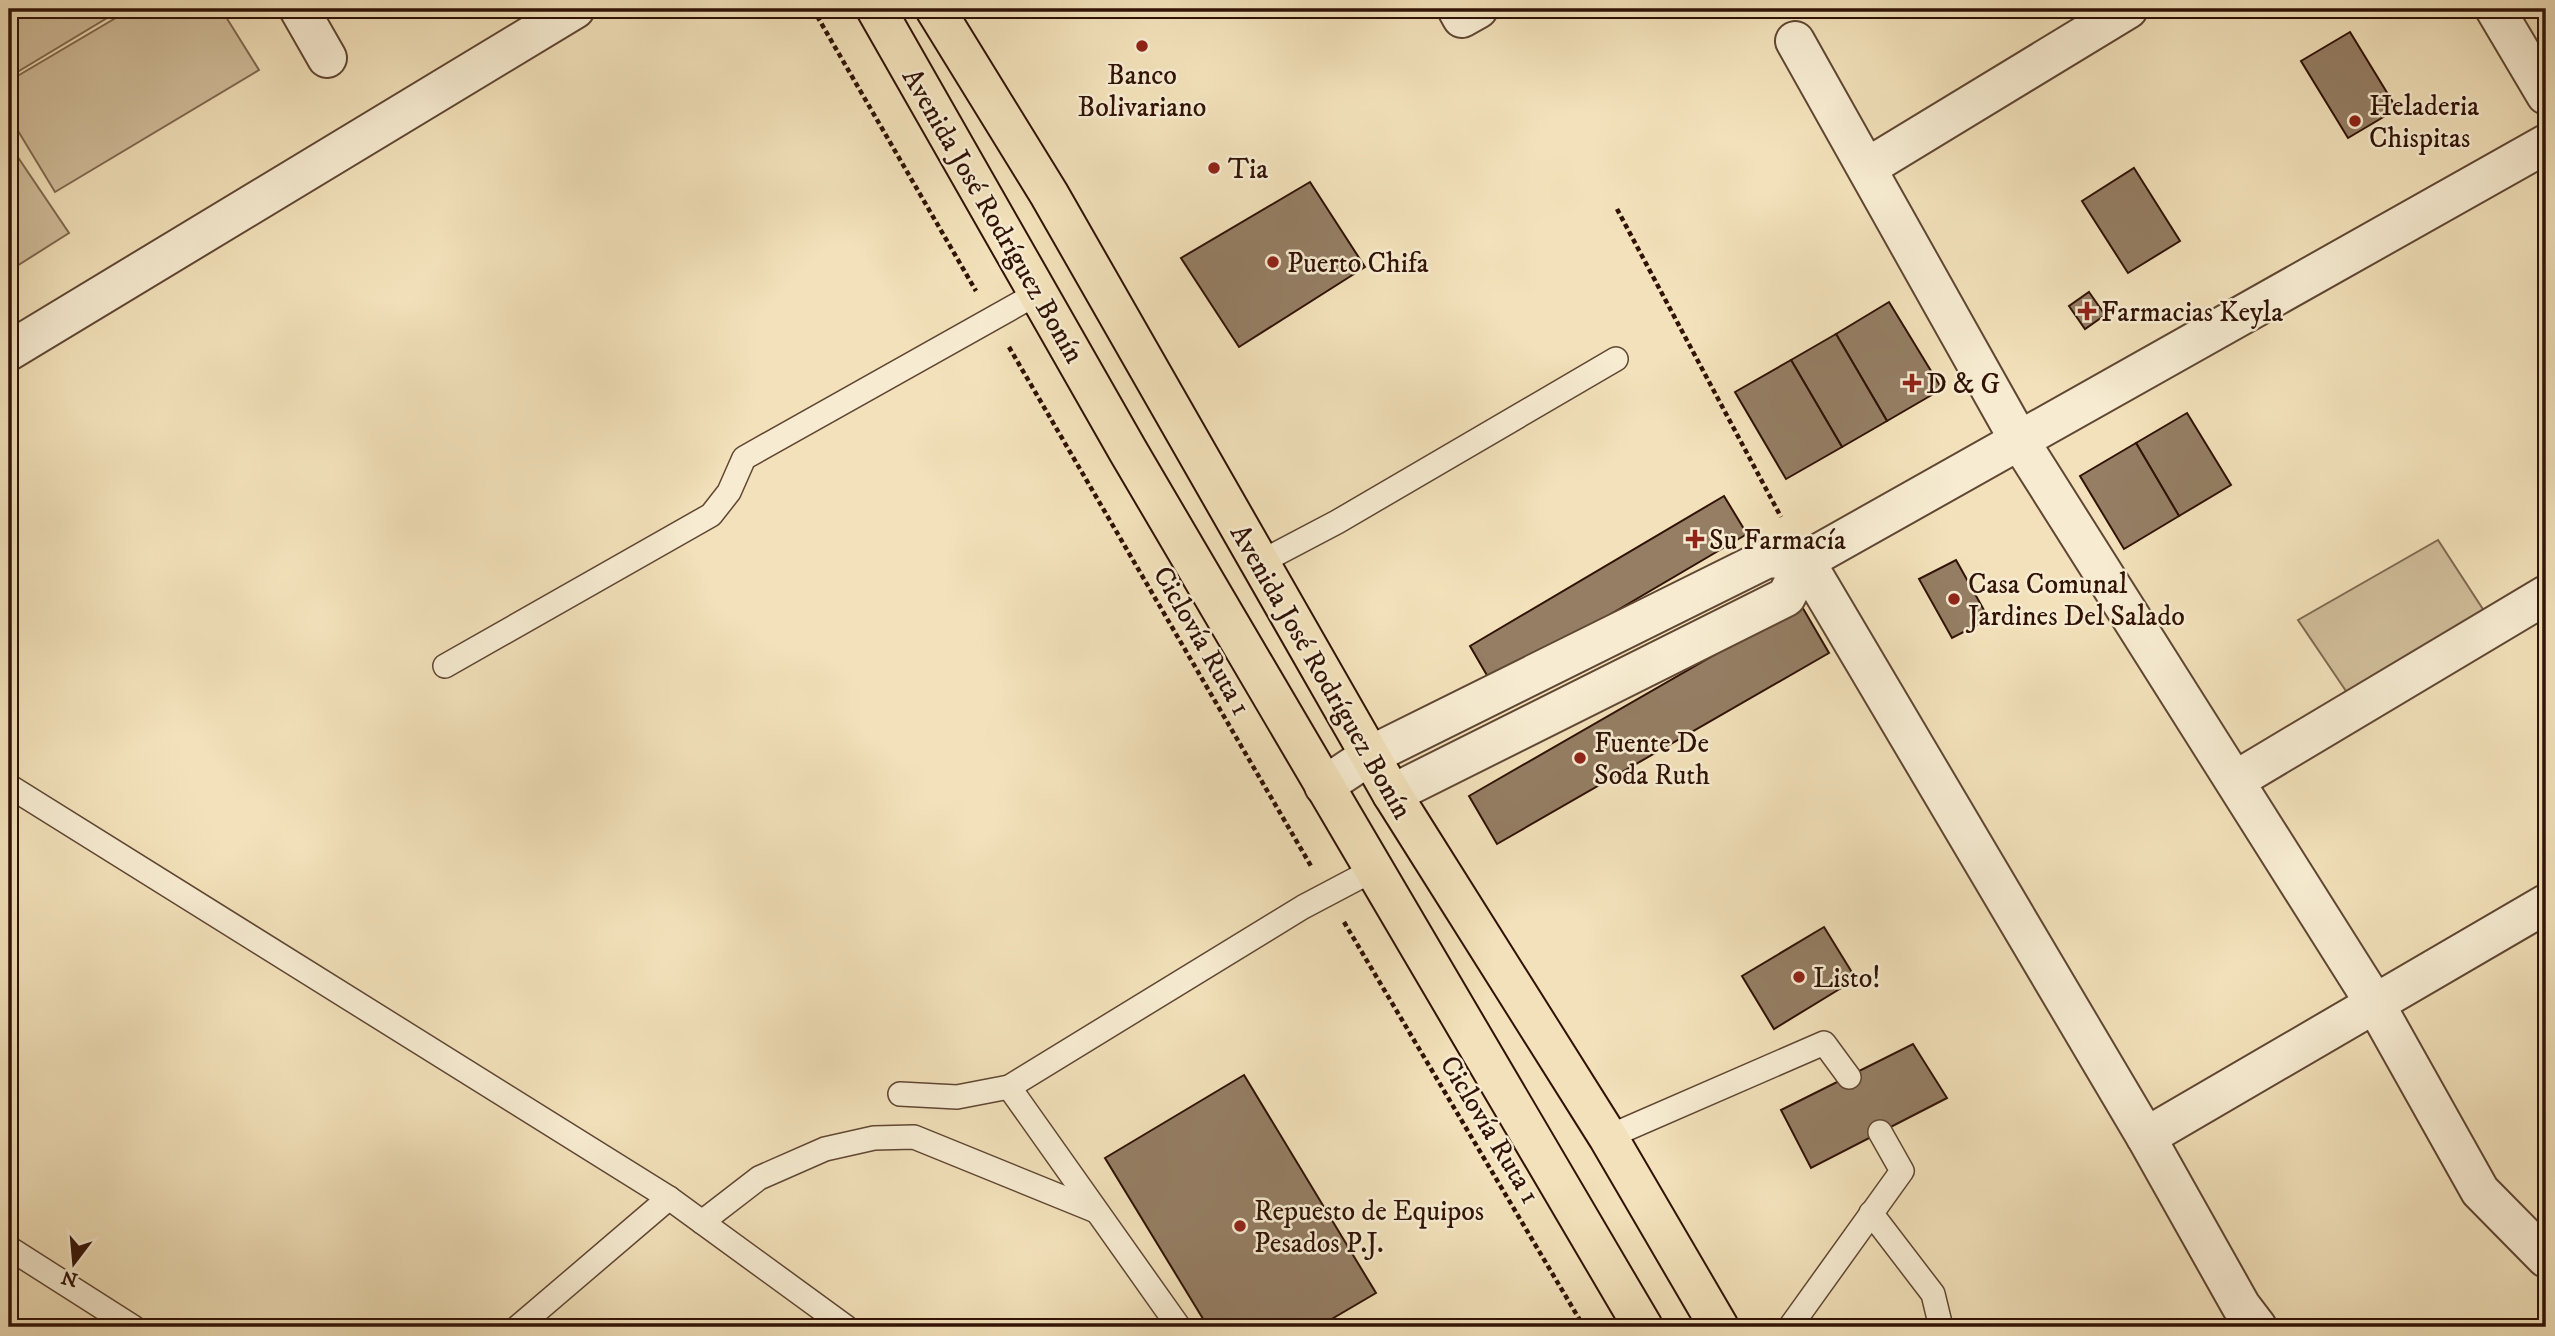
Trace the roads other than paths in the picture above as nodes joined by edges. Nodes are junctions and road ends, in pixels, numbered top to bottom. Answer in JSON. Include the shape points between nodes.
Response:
{"nodes":[{"id":1,"x":299,"y":9,"type":"edge"},
{"id":2,"x":876,"y":9,"type":"edge"},
{"id":3,"x":935,"y":9,"type":"edge"},
{"id":4,"x":1457,"y":9,"type":"edge"},
{"id":5,"x":1478,"y":9,"type":"edge"},
{"id":6,"x":2129,"y":9,"type":"edge"},
{"id":7,"x":2495,"y":9,"type":"edge"},
{"id":8,"x":572,"y":10,"type":"edge"},
{"id":9,"x":1795,"y":41,"type":"dead end"},
{"id":10,"x":327,"y":58,"type":"dead end"},
{"id":11,"x":2546,"y":95,"type":"edge"},
{"id":12,"x":2546,"y":144,"type":"edge"},
{"id":13,"x":1868,"y":167,"type":"junction"},
{"id":14,"x":1038,"y":293,"type":"junction"},
{"id":15,"x":9,"y":351,"type":"edge"},
{"id":16,"x":1616,"y":359,"type":"dead end"},
{"id":17,"x":2019,"y":440,"type":"junction"},
{"id":18,"x":1805,"y":561,"type":"junction"},
{"id":19,"x":1259,"y":564,"type":"junction"},
{"id":20,"x":2546,"y":594,"type":"edge"},
{"id":21,"x":445,"y":666,"type":"dead end"},
{"id":22,"x":1346,"y":772,"type":"junction"},
{"id":23,"x":2236,"y":780,"type":"junction"},
{"id":24,"x":9,"y":786,"type":"edge"},
{"id":25,"x":1392,"y":794,"type":"junction"},
{"id":26,"x":1375,"y":869,"type":"junction"},
{"id":27,"x":2546,"y":904,"type":"edge"},
{"id":28,"x":2374,"y":1002,"type":"junction"},
{"id":29,"x":1849,"y":1077,"type":"dead end"},
{"id":30,"x":1009,"y":1087,"type":"junction"},
{"id":31,"x":900,"y":1094,"type":"dead end"},
{"id":32,"x":1880,"y":1132,"type":"dead end"},
{"id":33,"x":1608,"y":1137,"type":"junction"},
{"id":34,"x":2146,"y":1137,"type":"junction"},
{"id":35,"x":668,"y":1198,"type":"junction"},
{"id":36,"x":1096,"y":1211,"type":"junction"},
{"id":37,"x":1871,"y":1213,"type":"junction"},
{"id":38,"x":702,"y":1222,"type":"junction"},
{"id":39,"x":9,"y":1248,"type":"edge"},
{"id":40,"x":2546,"y":1258,"type":"edge"},
{"id":41,"x":133,"y":1327,"type":"edge"},
{"id":42,"x":518,"y":1327,"type":"edge"},
{"id":43,"x":846,"y":1327,"type":"edge"},
{"id":44,"x":1179,"y":1327,"type":"edge"},
{"id":45,"x":1643,"y":1327,"type":"edge"},
{"id":46,"x":1719,"y":1327,"type":"edge"},
{"id":47,"x":1790,"y":1327,"type":"edge"},
{"id":48,"x":1941,"y":1327,"type":"edge"},
{"id":49,"x":2256,"y":1327,"type":"edge"}],
"edges":[{"from":1,"to":10,"type":"street"},
{"from":2,"to":14,"type":"main road","name":"Avenida José Rodríguez Bonín"},
{"from":3,"to":19,"type":"main road","name":"Avenida José Rodríguez Bonín","via":[[1049,194]]},
{"from":4,"to":5,"type":"street","via":[[1462,18]]},
{"from":6,"to":13,"type":"street"},
{"from":7,"to":11,"type":"street"},
{"from":8,"to":15,"type":"street"},
{"from":9,"to":13,"type":"street"},
{"from":12,"to":17,"type":"street"},
{"from":13,"to":17,"type":"street"},
{"from":14,"to":21,"type":"lane","via":[[744,458],[729,492],[711,515]]},
{"from":14,"to":22,"type":"main road","name":"Avenida José Rodríguez Bonín","via":[[1152,492]]},
{"from":16,"to":19,"type":"lane"},
{"from":17,"to":18,"type":"street"},
{"from":17,"to":23,"type":"street"},
{"from":18,"to":22,"type":"street","via":[[1768,558]]},
{"from":18,"to":25,"type":"street","via":[[1786,597]]},
{"from":18,"to":34,"type":"street"},
{"from":19,"to":22,"type":"main road","name":"Avenida José Rodríguez Bonín"},
{"from":20,"to":23,"type":"street"},
{"from":22,"to":25,"type":"main road","name":"Avenida José Rodríguez Bonín"},
{"from":22,"to":26,"type":"main road","name":"Avenida José Rodríguez Bonín"},
{"from":23,"to":28,"type":"street"},
{"from":24,"to":35,"type":"lane"},
{"from":25,"to":33,"type":"main road","name":"Avenida José Rodríguez Bonín"},
{"from":26,"to":30,"type":"lane"},
{"from":26,"to":45,"type":"main road","name":"Avenida José Rodríguez Bonín"},
{"from":27,"to":28,"type":"street"},
{"from":28,"to":34,"type":"street"},
{"from":28,"to":40,"type":"street","via":[[2480,1191]]},
{"from":29,"to":33,"type":"lane","via":[[1824,1043]]},
{"from":30,"to":31,"type":"lane","via":[[957,1097]]},
{"from":30,"to":36,"type":"lane"},
{"from":32,"to":37,"type":"lane","via":[[1902,1171]]},
{"from":33,"to":46,"type":"main road","name":"Avenida José Rodríguez Bonín"},
{"from":34,"to":49,"type":"street"},
{"from":35,"to":38,"type":"lane"},
{"from":35,"to":42,"type":"lane"},
{"from":36,"to":38,"type":"lane","via":[[914,1137],[825,1149],[759,1178]]},
{"from":36,"to":44,"type":"lane"},
{"from":37,"to":47,"type":"lane"},
{"from":37,"to":48,"type":"lane","via":[[1933,1294]]},
{"from":38,"to":43,"type":"lane"},
{"from":39,"to":41,"type":"lane"}]}
